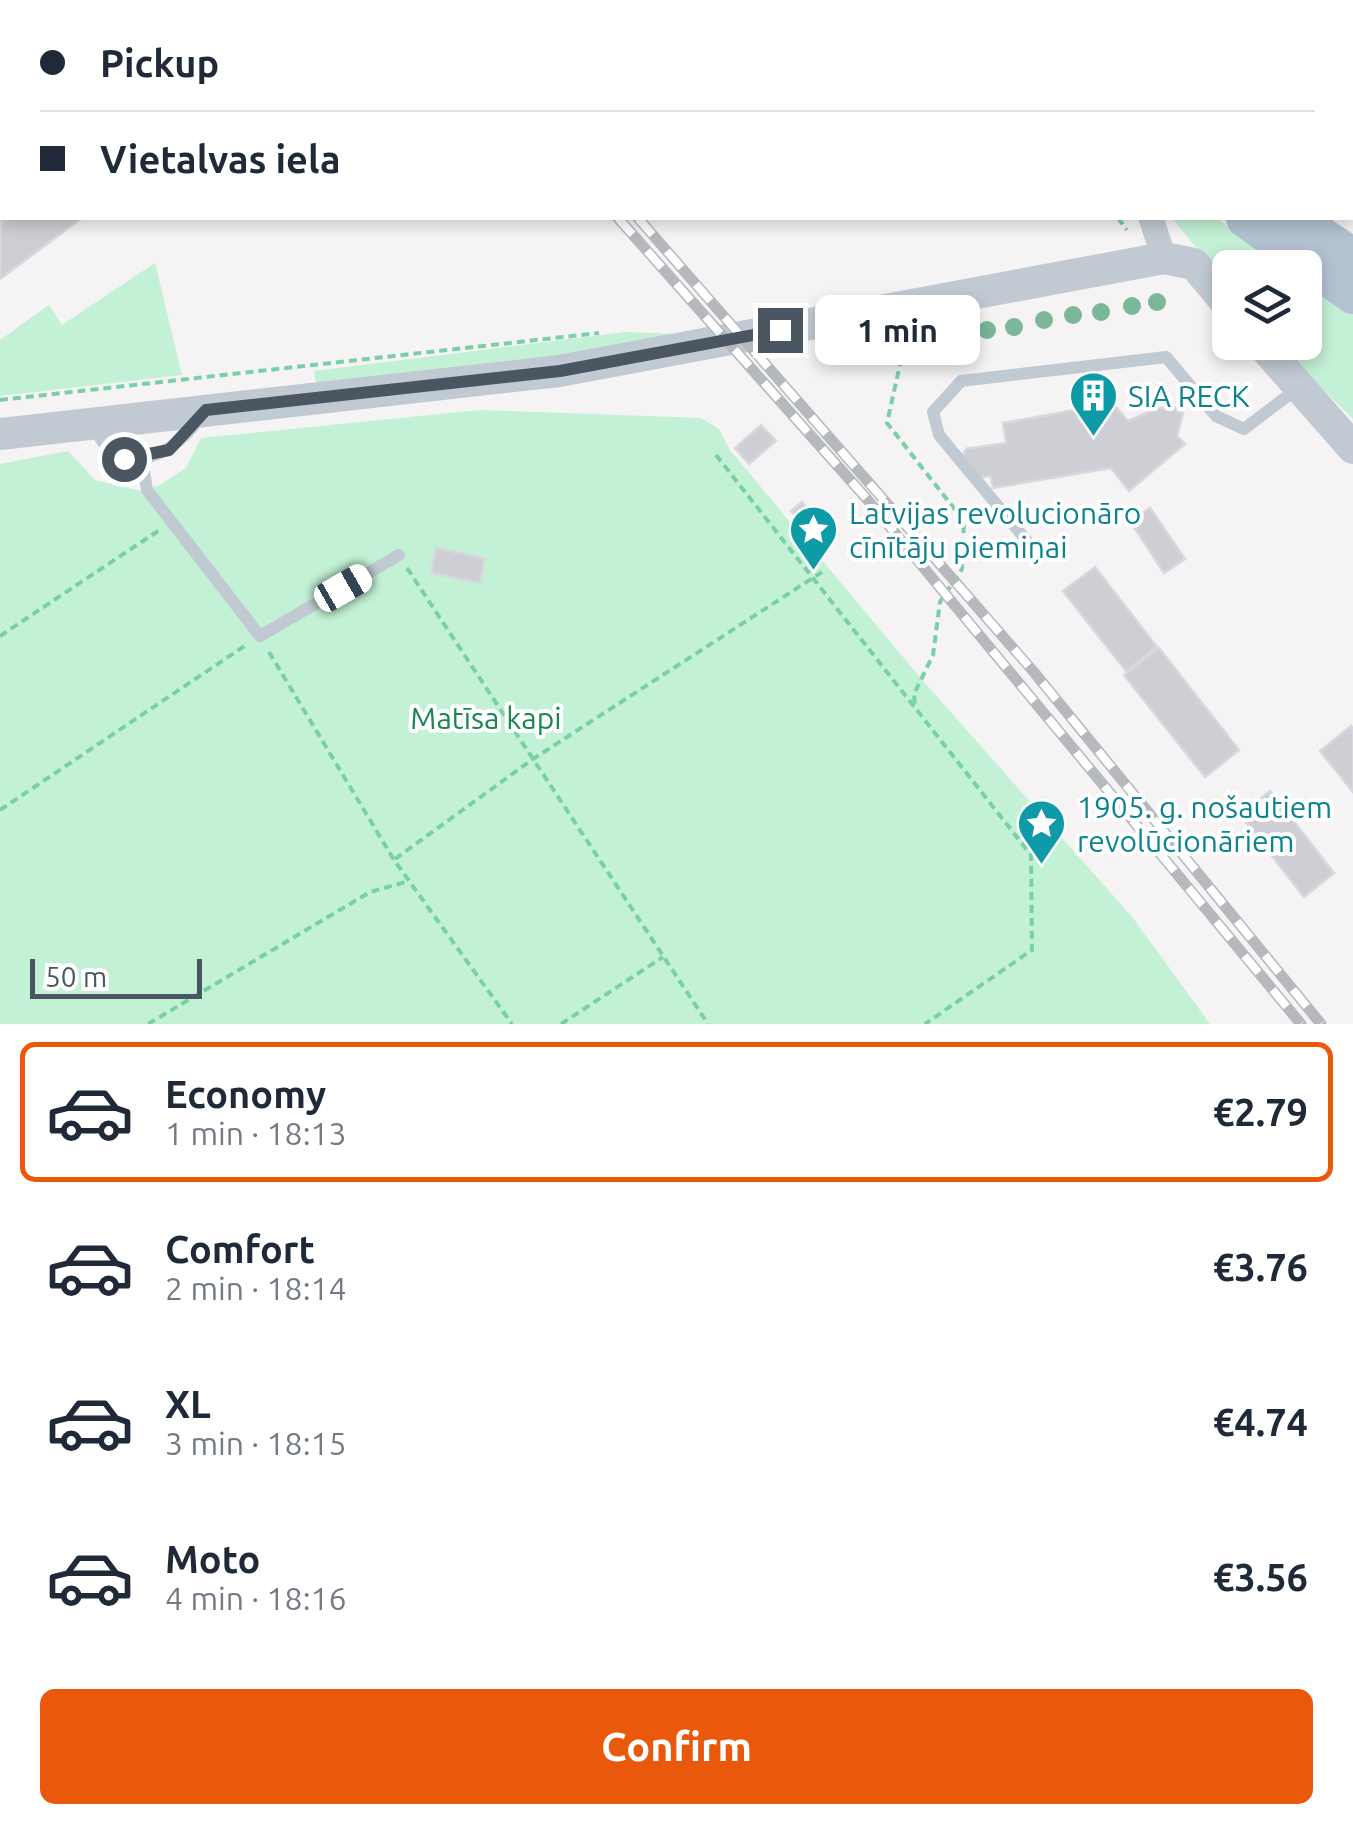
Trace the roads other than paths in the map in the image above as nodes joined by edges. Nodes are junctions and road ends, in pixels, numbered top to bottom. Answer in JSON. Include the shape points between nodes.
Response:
{"nodes":[{"id":1,"x":1152,"y":220,"type":"edge"},
{"id":2,"x":1249,"y":220,"type":"edge"},
{"id":3,"x":1296,"y":220,"type":"edge"},
{"id":4,"x":1164,"y":258,"type":"junction"},
{"id":5,"x":1353,"y":258,"type":"edge"},
{"id":6,"x":1212,"y":285,"type":"edge"},
{"id":7,"x":1353,"y":294,"type":"edge"},
{"id":8,"x":1275,"y":360,"type":"edge"},
{"id":9,"x":1298,"y":388,"type":"junction"},
{"id":10,"x":206,"y":410,"type":"junction"},
{"id":11,"x":90,"y":422,"type":"junction"},
{"id":12,"x":0,"y":434,"type":"edge"},
{"id":13,"x":1353,"y":448,"type":"edge"},
{"id":14,"x":142,"y":459,"type":"junction"},
{"id":15,"x":1027,"y":542,"type":"dead end"},
{"id":16,"x":398,"y":555,"type":"road end"}],
"edges":[{"from":1,"to":4,"type":"street"},
{"from":2,"to":7,"type":"main road"},
{"from":3,"to":5,"type":"main road"},
{"from":4,"to":6,"type":"street","via":[[1194,264]]},
{"from":4,"to":10,"type":"street","via":[[560,371]]},
{"from":8,"to":9,"type":"street"},
{"from":9,"to":13,"type":"street"},
{"from":9,"to":15,"type":"lane","via":[[1244,428],[1216,416],[1166,357],[960,382],[933,412],[938,435]]},
{"from":10,"to":11,"type":"street"},
{"from":10,"to":14,"type":"lane","via":[[179,442]]},
{"from":11,"to":12,"type":"street"},
{"from":11,"to":14,"type":"lane","via":[[112,456]]},
{"from":14,"to":16,"type":"lane","via":[[147,490],[260,636]]}]}
